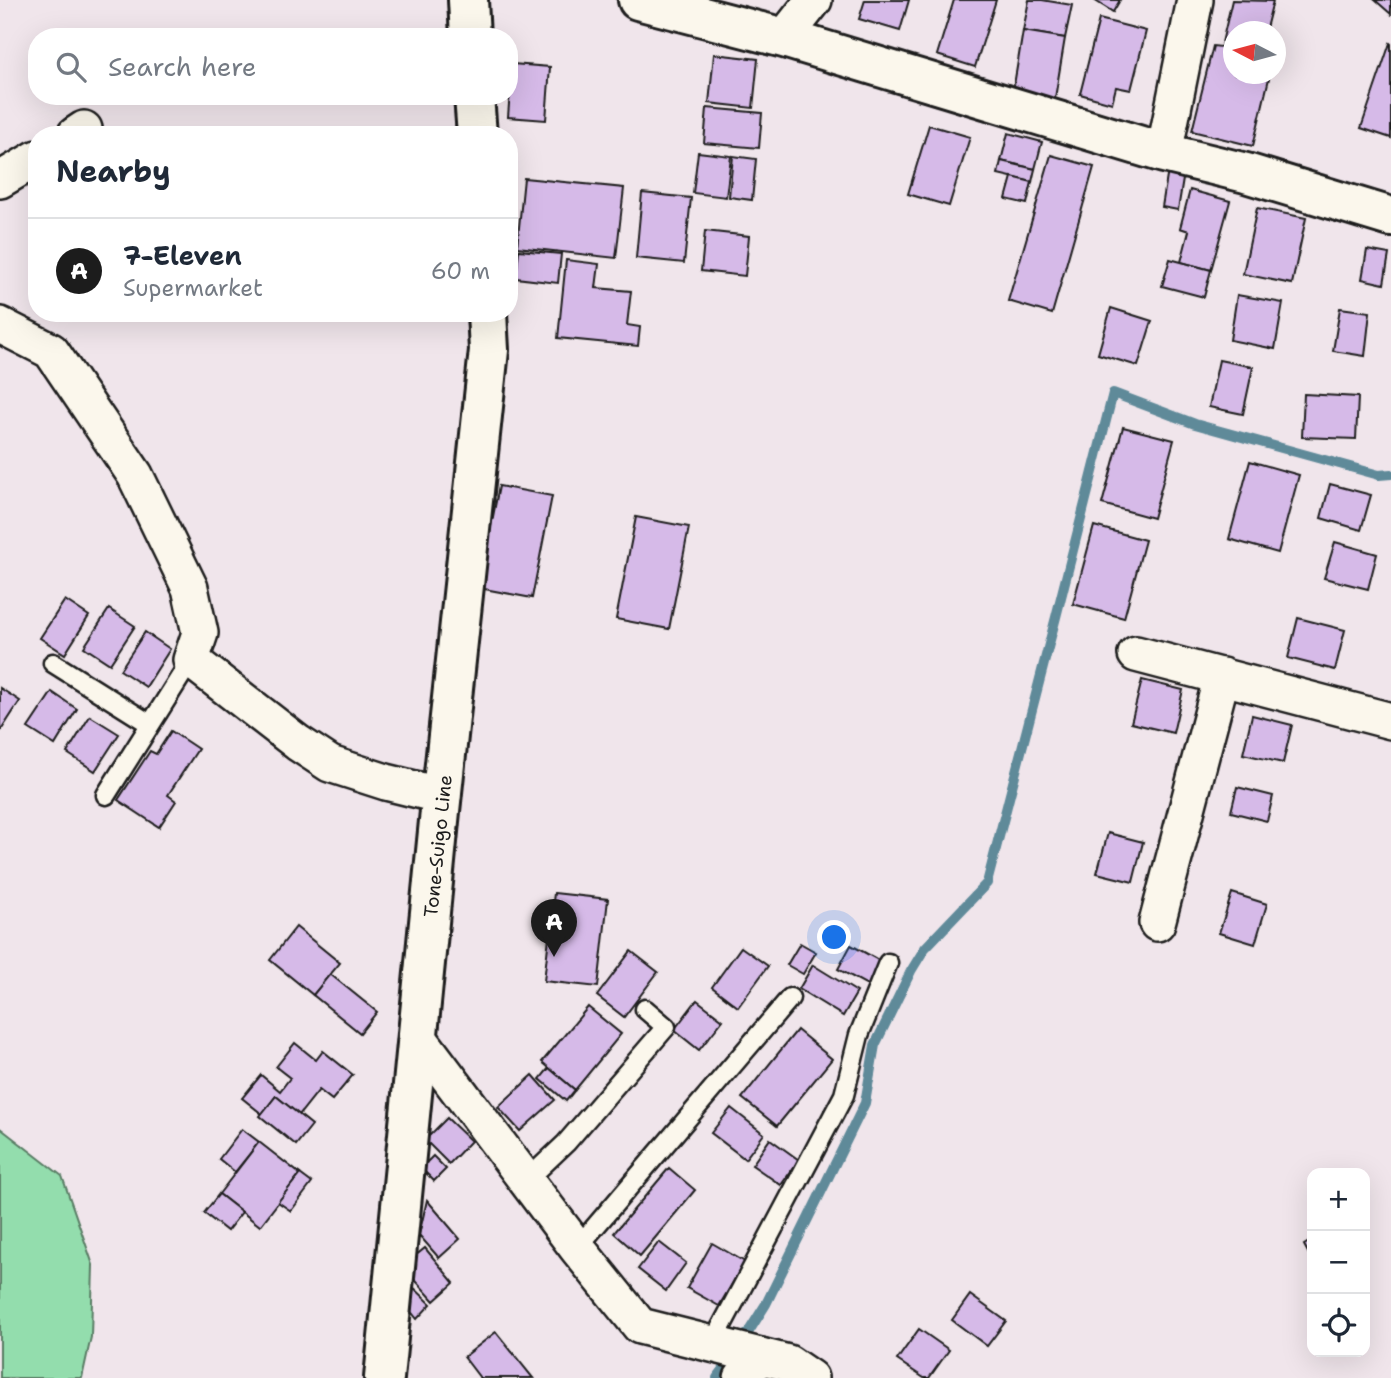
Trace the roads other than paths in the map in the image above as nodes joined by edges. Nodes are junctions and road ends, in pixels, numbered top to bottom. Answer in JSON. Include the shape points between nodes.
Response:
{"nodes":[{"id":1,"x":468,"y":0,"type":"edge"},
{"id":2,"x":638,"y":0,"type":"edge"},
{"id":3,"x":814,"y":0,"type":"edge"},
{"id":4,"x":1195,"y":0,"type":"edge"},
{"id":5,"x":470,"y":28,"type":"edge"},
{"id":6,"x":784,"y":38,"type":"junction"},
{"id":7,"x":475,"y":105,"type":"edge"},
{"id":8,"x":476,"y":126,"type":"edge"},
{"id":9,"x":1164,"y":153,"type":"junction"},
{"id":10,"x":28,"y":163,"type":"edge"},
{"id":11,"x":0,"y":180,"type":"edge"},
{"id":12,"x":1391,"y":217,"type":"edge"},
{"id":13,"x":487,"y":322,"type":"edge"},
{"id":14,"x":0,"y":325,"type":"edge"},
{"id":15,"x":1136,"y":654,"type":"dead end"},
{"id":16,"x":191,"y":660,"type":"junction"},
{"id":17,"x":53,"y":663,"type":"dead end"},
{"id":18,"x":1222,"y":676,"type":"junction"},
{"id":19,"x":1391,"y":721,"type":"edge"},
{"id":20,"x":150,"y":724,"type":"junction"},
{"id":21,"x":106,"y":794,"type":"dead end"},
{"id":22,"x":443,"y":796,"type":"junction"},
{"id":23,"x":1157,"y":923,"type":"dead end"},
{"id":24,"x":888,"y":963,"type":"dead end"},
{"id":25,"x":790,"y":998,"type":"dead end"},
{"id":26,"x":645,"y":1009,"type":"dead end"},
{"id":27,"x":419,"y":1038,"type":"junction"},
{"id":28,"x":526,"y":1181,"type":"junction"},
{"id":29,"x":577,"y":1248,"type":"junction"},
{"id":30,"x":736,"y":1355,"type":"edge"},
{"id":31,"x":384,"y":1378,"type":"edge"},
{"id":32,"x":810,"y":1378,"type":"edge"}],
"edges":[{"from":1,"to":5,"type":"main road"},
{"from":2,"to":6,"type":"main road"},
{"from":3,"to":6,"type":"street"},
{"from":4,"to":9,"type":"street"},
{"from":6,"to":9,"type":"main road"},
{"from":7,"to":8,"type":"main road"},
{"from":9,"to":12,"type":"main road"},
{"from":10,"to":11,"type":"street"},
{"from":13,"to":22,"type":"main road","name":"Tone-Suigo Line","via":[[489,350]]},
{"from":14,"to":16,"type":"street","via":[[51,351],[135,475],[190,588],[201,633]]},
{"from":15,"to":18,"type":"street"},
{"from":16,"to":20,"type":"lane"},
{"from":16,"to":22,"type":"street","via":[[330,764]]},
{"from":17,"to":20,"type":"lane"},
{"from":18,"to":19,"type":"street"},
{"from":18,"to":23,"type":"street"},
{"from":20,"to":21,"type":"lane"},
{"from":22,"to":27,"type":"main road","name":"Tone-Suigo Line"},
{"from":24,"to":30,"type":"lane","via":[[859,1035],[844,1095]]},
{"from":25,"to":29,"type":"lane"},
{"from":26,"to":28,"type":"lane","via":[[666,1027],[566,1143]]},
{"from":27,"to":28,"type":"street"},
{"from":27,"to":31,"type":"main road","name":"Tone-Suigo Line"},
{"from":28,"to":29,"type":"street"},
{"from":29,"to":30,"type":"street","via":[[640,1326]]},
{"from":30,"to":32,"type":"street","via":[[788,1363]]}]}
